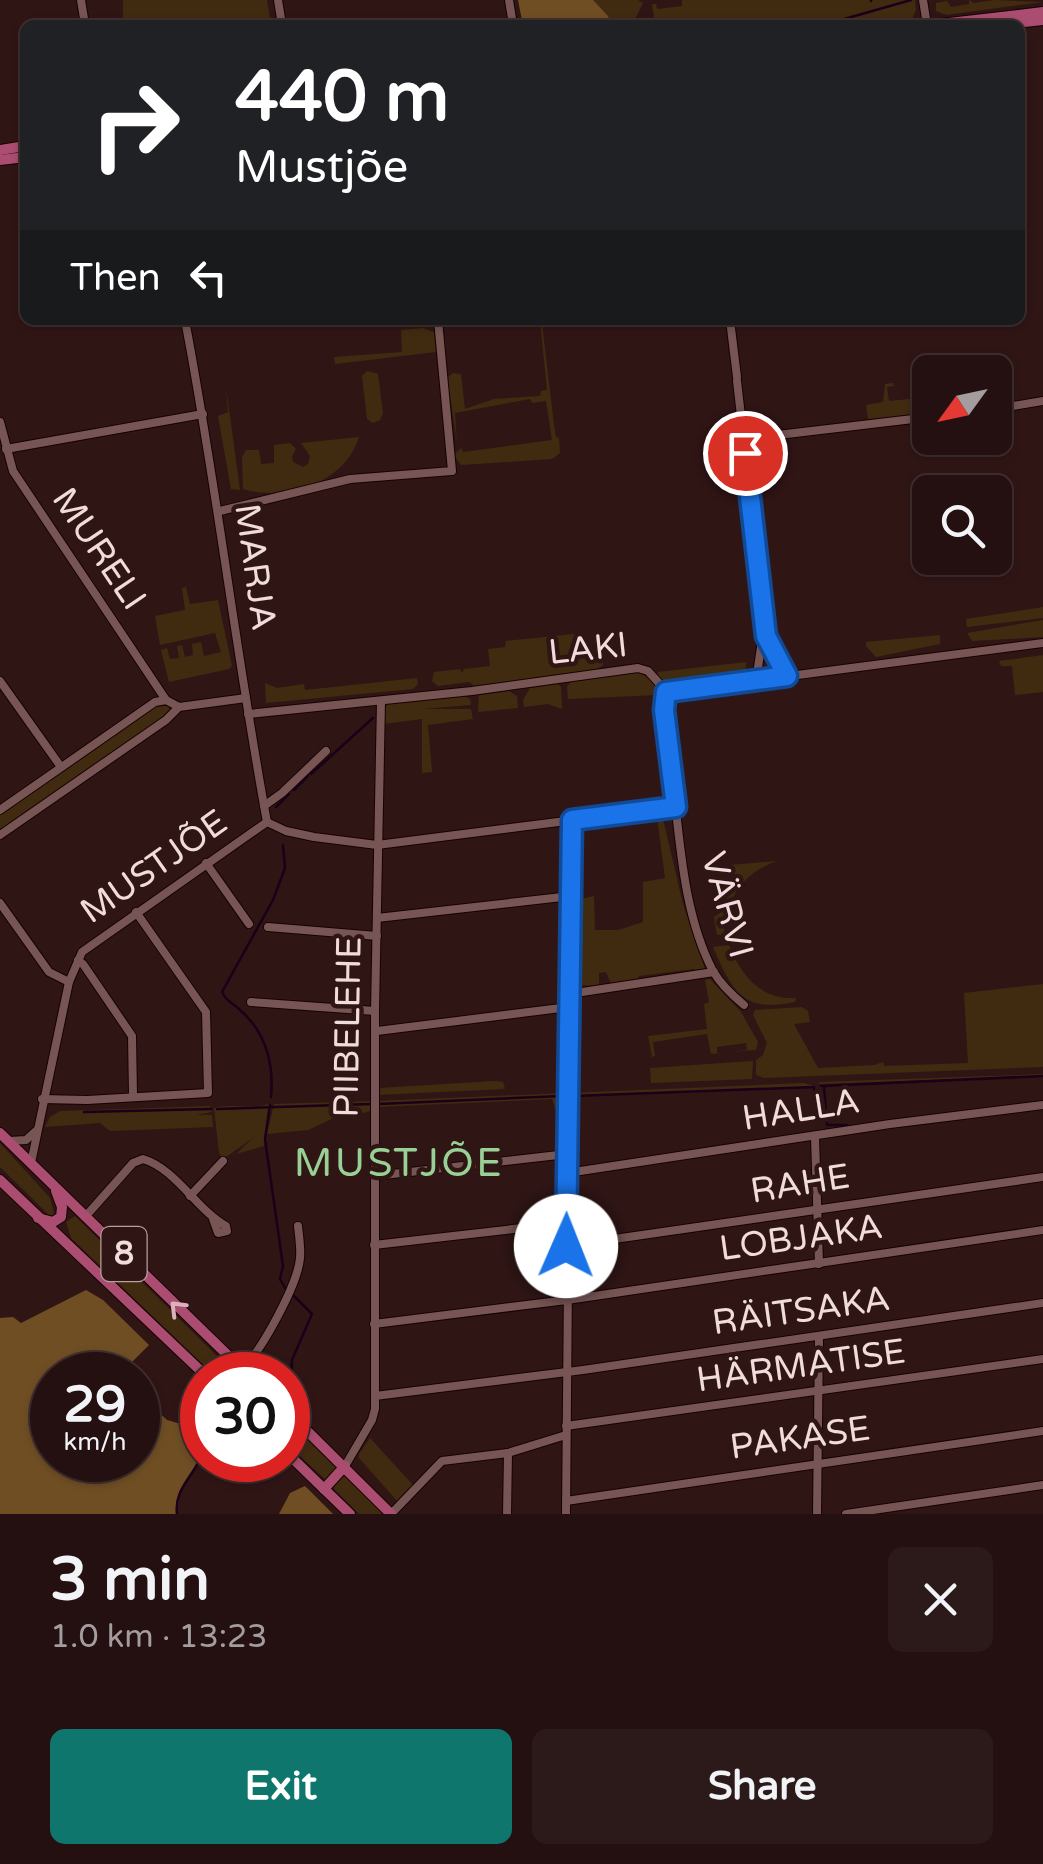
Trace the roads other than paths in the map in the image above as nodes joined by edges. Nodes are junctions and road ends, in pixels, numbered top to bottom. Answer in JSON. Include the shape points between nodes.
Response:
{"nodes":[{"id":1,"x":1043,"y":12,"type":"edge"},
{"id":2,"x":973,"y":20,"type":"edge"},
{"id":3,"x":187,"y":325,"type":"edge"},
{"id":4,"x":438,"y":325,"type":"edge"},
{"id":5,"x":731,"y":325,"type":"edge"},
{"id":6,"x":1043,"y":402,"type":"edge"},
{"id":7,"x":1012,"y":407,"type":"edge"},
{"id":8,"x":203,"y":414,"type":"junction"},
{"id":9,"x":912,"y":419,"type":"edge"},
{"id":10,"x":0,"y":422,"type":"edge"},
{"id":11,"x":744,"y":439,"type":"junction"},
{"id":12,"x":6,"y":449,"type":"junction"},
{"id":13,"x":220,"y":512,"type":"junction"},
{"id":14,"x":766,"y":636,"type":"junction"},
{"id":15,"x":1043,"y":643,"type":"edge"},
{"id":16,"x":787,"y":676,"type":"junction"},
{"id":17,"x":756,"y":680,"type":"junction"},
{"id":18,"x":0,"y":681,"type":"edge"},
{"id":19,"x":666,"y":692,"type":"junction"},
{"id":20,"x":246,"y":698,"type":"junction"},
{"id":21,"x":166,"y":700,"type":"junction"},
{"id":22,"x":382,"y":701,"type":"junction"},
{"id":23,"x":180,"y":707,"type":"junction"},
{"id":24,"x":248,"y":714,"type":"junction"},
{"id":25,"x":326,"y":751,"type":"dead end"},
{"id":26,"x":60,"y":766,"type":"junction"},
{"id":27,"x":264,"y":806,"type":"junction"},
{"id":28,"x":676,"y":807,"type":"junction"},
{"id":29,"x":0,"y":810,"type":"edge"},
{"id":30,"x":572,"y":820,"type":"junction"},
{"id":31,"x":266,"y":822,"type":"junction"},
{"id":32,"x":0,"y":835,"type":"edge"},
{"id":33,"x":377,"y":845,"type":"junction"},
{"id":34,"x":206,"y":863,"type":"junction"},
{"id":35,"x":570,"y":896,"type":"junction"},
{"id":36,"x":0,"y":902,"type":"edge"},
{"id":37,"x":136,"y":912,"type":"junction"},
{"id":38,"x":377,"y":918,"type":"junction"},
{"id":39,"x":249,"y":924,"type":"dead end"},
{"id":40,"x":268,"y":927,"type":"dead end"},
{"id":41,"x":377,"y":936,"type":"junction"},
{"id":42,"x":78,"y":960,"type":"junction"},
{"id":43,"x":714,"y":972,"type":"junction"},
{"id":44,"x":70,"y":982,"type":"junction"},
{"id":45,"x":569,"y":994,"type":"junction"},
{"id":46,"x":251,"y":1002,"type":"dead end"},
{"id":47,"x":744,"y":1004,"type":"dead end"},
{"id":48,"x":569,"y":1006,"type":"junction"},
{"id":49,"x":375,"y":1011,"type":"junction"},
{"id":50,"x":376,"y":1031,"type":"junction"},
{"id":51,"x":133,"y":1095,"type":"junction"},
{"id":52,"x":42,"y":1099,"type":"junction"},
{"id":53,"x":1043,"y":1105,"type":"edge"},
{"id":54,"x":36,"y":1131,"type":"junction"},
{"id":55,"x":4,"y":1137,"type":"edge"},
{"id":56,"x":816,"y":1137,"type":"junction"},
{"id":57,"x":567,"y":1154,"type":"junction"},
{"id":58,"x":223,"y":1162,"type":"dead end"},
{"id":59,"x":31,"y":1163,"type":"junction"},
{"id":60,"x":567,"y":1172,"type":"junction"},
{"id":61,"x":375,"y":1176,"type":"junction"},
{"id":62,"x":1043,"y":1177,"type":"edge"},
{"id":63,"x":0,"y":1180,"type":"edge"},
{"id":64,"x":55,"y":1187,"type":"junction"},
{"id":65,"x":190,"y":1196,"type":"junction"},
{"id":66,"x":820,"y":1209,"type":"junction"},
{"id":67,"x":85,"y":1217,"type":"junction"},
{"id":68,"x":37,"y":1218,"type":"junction"},
{"id":69,"x":212,"y":1218,"type":"dead end"},
{"id":70,"x":566,"y":1223,"type":"junction"},
{"id":71,"x":298,"y":1226,"type":"dead end"},
{"id":72,"x":1043,"y":1230,"type":"edge"},
{"id":73,"x":374,"y":1245,"type":"junction"},
{"id":74,"x":566,"y":1246,"type":"junction"},
{"id":75,"x":820,"y":1264,"type":"junction"},
{"id":76,"x":567,"y":1300,"type":"junction"},
{"id":77,"x":1043,"y":1303,"type":"edge"},
{"id":78,"x":374,"y":1324,"type":"junction"},
{"id":79,"x":819,"y":1336,"type":"junction"},
{"id":80,"x":180,"y":1352,"type":"edge"},
{"id":81,"x":224,"y":1352,"type":"edge"},
{"id":82,"x":256,"y":1352,"type":"edge"},
{"id":83,"x":1043,"y":1359,"type":"edge"},
{"id":84,"x":567,"y":1372,"type":"junction"},
{"id":85,"x":819,"y":1391,"type":"junction"},
{"id":86,"x":375,"y":1396,"type":"junction"},
{"id":87,"x":566,"y":1431,"type":"junction"},
{"id":88,"x":1043,"y":1431,"type":"edge"},
{"id":89,"x":310,"y":1433,"type":"edge"},
{"id":90,"x":508,"y":1453,"type":"junction"},
{"id":91,"x":818,"y":1463,"type":"junction"},
{"id":92,"x":345,"y":1466,"type":"junction"},
{"id":93,"x":310,"y":1476,"type":"edge"},
{"id":94,"x":1043,"y":1485,"type":"edge"},
{"id":95,"x":324,"y":1490,"type":"junction"},
{"id":96,"x":566,"y":1500,"type":"junction"},
{"id":97,"x":350,"y":1514,"type":"edge"},
{"id":98,"x":391,"y":1514,"type":"edge"},
{"id":99,"x":506,"y":1514,"type":"edge"},
{"id":100,"x":566,"y":1514,"type":"edge"},
{"id":101,"x":818,"y":1514,"type":"edge"},
{"id":102,"x":846,"y":1514,"type":"edge"}],
"edges":[{"from":1,"to":2,"type":"main road"},
{"from":3,"to":8,"type":"street","name":"MARJA"},
{"from":4,"to":13,"type":"street","via":[[452,471],[350,479]]},
{"from":5,"to":11,"type":"street"},
{"from":6,"to":7,"type":"street"},
{"from":8,"to":12,"type":"street"},
{"from":8,"to":13,"type":"street","name":"MARJA"},
{"from":9,"to":11,"type":"street"},
{"from":10,"to":12,"type":"street","name":"MURELI"},
{"from":11,"to":14,"type":"street"},
{"from":12,"to":21,"type":"street","name":"MURELI","via":[[25,490]]},
{"from":13,"to":20,"type":"street","name":"MARJA"},
{"from":14,"to":16,"type":"street"},
{"from":14,"to":17,"type":"street"},
{"from":15,"to":16,"type":"street","name":"LAKI"},
{"from":16,"to":17,"type":"street","name":"LAKI"},
{"from":17,"to":19,"type":"street","name":"LAKI"},
{"from":18,"to":26,"type":"street"},
{"from":19,"to":22,"type":"street","name":"LAKI","via":[[638,668]]},
{"from":19,"to":28,"type":"street","name":"VÄRVI"},
{"from":20,"to":23,"type":"street"},
{"from":20,"to":24,"type":"street","name":"MARJA"},
{"from":21,"to":23,"type":"street"},
{"from":21,"to":26,"type":"street"},
{"from":22,"to":24,"type":"street","name":"LAKI"},
{"from":22,"to":33,"type":"street","name":"PIIBELEHE"},
{"from":23,"to":32,"type":"street"},
{"from":24,"to":27,"type":"street","name":"MARJA"},
{"from":25,"to":27,"type":"street"},
{"from":26,"to":29,"type":"street"},
{"from":27,"to":31,"type":"street","name":"MARJA"},
{"from":28,"to":30,"type":"street","name":"MUSTJÕE"},
{"from":28,"to":43,"type":"street","name":"VÄRVI","via":[[693,915]]},
{"from":30,"to":33,"type":"street","name":"MUSTJÕE"},
{"from":30,"to":35,"type":"street"},
{"from":31,"to":33,"type":"street","name":"MUSTJÕE"},
{"from":31,"to":34,"type":"street","name":"MUSTJÕE"},
{"from":33,"to":38,"type":"street","name":"PIIBELEHE"},
{"from":34,"to":37,"type":"street","name":"MUSTJÕE"},
{"from":34,"to":39,"type":"street"},
{"from":35,"to":38,"type":"street"},
{"from":35,"to":45,"type":"street"},
{"from":36,"to":44,"type":"street","via":[[48,972]]},
{"from":37,"to":42,"type":"street","name":"MUSTJÕE"},
{"from":37,"to":51,"type":"street","via":[[206,1012],[208,1092]]},
{"from":38,"to":41,"type":"street","name":"PIIBELEHE"},
{"from":40,"to":41,"type":"street"},
{"from":41,"to":49,"type":"street","name":"PIIBELEHE"},
{"from":42,"to":44,"type":"street","name":"MUSTJÕE"},
{"from":42,"to":51,"type":"street","via":[[132,1036]]},
{"from":43,"to":45,"type":"street"},
{"from":43,"to":47,"type":"street","name":"VÄRVI"},
{"from":44,"to":52,"type":"street","name":"MUSTJÕE"},
{"from":45,"to":48,"type":"street"},
{"from":46,"to":49,"type":"street"},
{"from":48,"to":50,"type":"street"},
{"from":48,"to":57,"type":"street"},
{"from":49,"to":50,"type":"street","name":"PIIBELEHE"},
{"from":50,"to":61,"type":"street","name":"PIIBELEHE"},
{"from":51,"to":52,"type":"street"},
{"from":52,"to":54,"type":"street","name":"MUSTJÕE"},
{"from":53,"to":56,"type":"street","name":"HALLA"},
{"from":54,"to":55,"type":"street","via":[[27,1139]]},
{"from":54,"to":59,"type":"street","name":"MUSTJÕE"},
{"from":55,"to":59,"type":"main road","number":"8"},
{"from":56,"to":60,"type":"street","name":"HALLA"},
{"from":56,"to":66,"type":"street"},
{"from":57,"to":60,"type":"street"},
{"from":57,"to":61,"type":"street"},
{"from":58,"to":65,"type":"street"},
{"from":59,"to":64,"type":"main road","number":"8"},
{"from":60,"to":70,"type":"street"},
{"from":61,"to":73,"type":"street","name":"PIIBELEHE"},
{"from":62,"to":66,"type":"street","name":"RAHE"},
{"from":63,"to":68,"type":"main road","number":"8"},
{"from":64,"to":67,"type":"main road","number":"8"},
{"from":64,"to":68,"type":"main road","via":[[61,1217]]},
{"from":65,"to":67,"type":"street","via":[[143,1159]]},
{"from":65,"to":69,"type":"street"},
{"from":66,"to":74,"type":"street","name":"RAHE"},
{"from":66,"to":75,"type":"street"},
{"from":81,"to":67,"type":"main road","number":"8","one_way":true},
{"from":68,"to":80,"type":"main road","number":"8"},
{"from":70,"to":73,"type":"street"},
{"from":70,"to":74,"type":"street"},
{"from":71,"to":82,"type":"street","via":[[300,1260]]},
{"from":72,"to":75,"type":"street","name":"LOBJAKA"},
{"from":73,"to":78,"type":"street","name":"PIIBELEHE"},
{"from":74,"to":76,"type":"street"},
{"from":75,"to":76,"type":"street","name":"LOBJAKA"},
{"from":76,"to":78,"type":"street","name":"LOBJAKA"},
{"from":76,"to":84,"type":"street"},
{"from":77,"to":79,"type":"street","name":"RÄITSAKA"},
{"from":78,"to":86,"type":"street","name":"PIIBELEHE"},
{"from":79,"to":84,"type":"street","name":"RÄITSAKA"},
{"from":79,"to":85,"type":"street"},
{"from":83,"to":85,"type":"street","name":"HÄRMATISE"},
{"from":84,"to":86,"type":"street","name":"RÄITSAKA"},
{"from":84,"to":87,"type":"street"},
{"from":85,"to":87,"type":"street","name":"HÄRMATISE"},
{"from":85,"to":91,"type":"street"},
{"from":86,"to":92,"type":"street","name":"PIIBELEHE","via":[[372,1420]]},
{"from":87,"to":90,"type":"street","name":"HÄRMATISE"},
{"from":87,"to":96,"type":"street"},
{"from":88,"to":91,"type":"street","name":"PAKASE"},
{"from":89,"to":92,"type":"main road"},
{"from":90,"to":98,"type":"street","name":"HÄRMATISE","via":[[442,1461]]},
{"from":90,"to":99,"type":"street"},
{"from":91,"to":96,"type":"street","name":"PAKASE"},
{"from":91,"to":101,"type":"street"},
{"from":92,"to":95,"type":"main road"},
{"from":92,"to":98,"type":"main road"},
{"from":93,"to":95,"type":"main road"},
{"from":94,"to":102,"type":"street"},
{"from":95,"to":97,"type":"main road"},
{"from":96,"to":100,"type":"street"}]}
